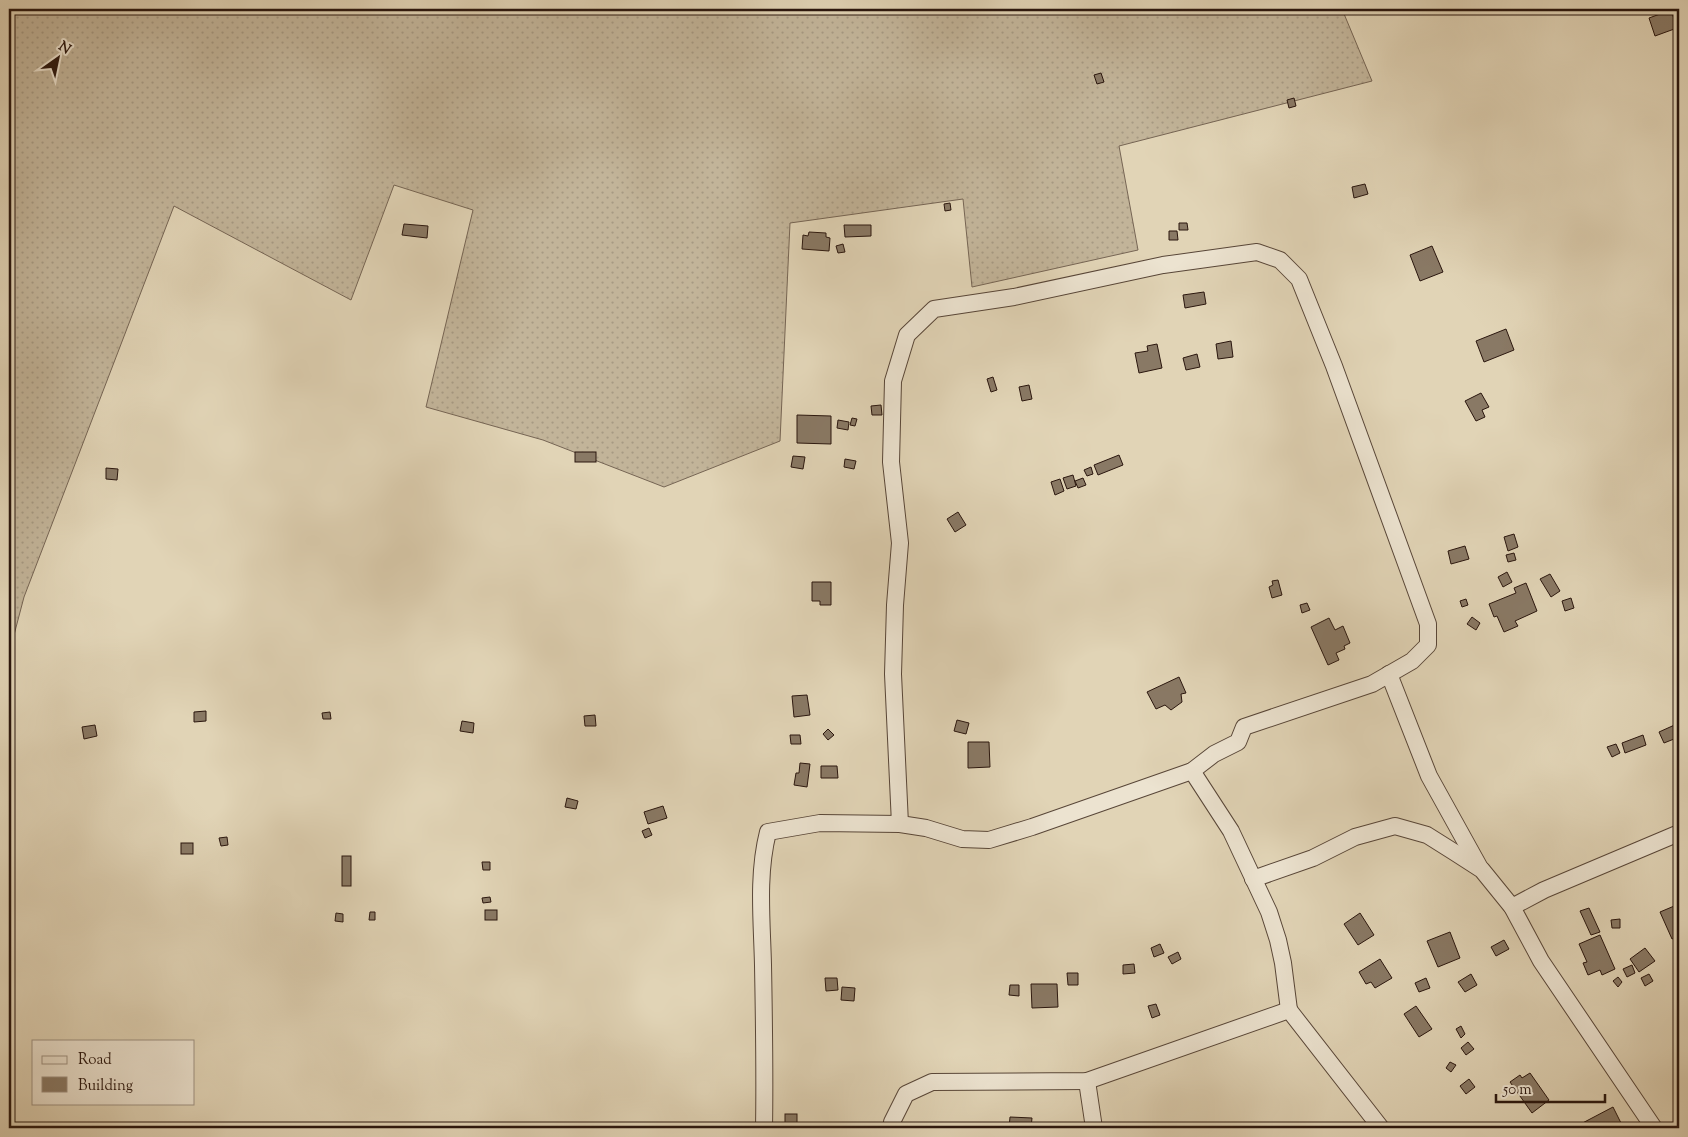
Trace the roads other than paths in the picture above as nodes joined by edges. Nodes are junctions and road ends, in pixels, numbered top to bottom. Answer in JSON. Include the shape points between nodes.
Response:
{"nodes":[{"id":1,"x":1389,"y":674,"type":"junction"},
{"id":2,"x":1192,"y":771,"type":"junction"},
{"id":3,"x":900,"y":824,"type":"junction"},
{"id":4,"x":1679,"y":833,"type":"edge"},
{"id":5,"x":1482,"y":870,"type":"junction"},
{"id":6,"x":1253,"y":879,"type":"junction"},
{"id":7,"x":1512,"y":908,"type":"junction"},
{"id":8,"x":1290,"y":1010,"type":"junction"},
{"id":9,"x":1087,"y":1081,"type":"junction"},
{"id":10,"x":764,"y":1128,"type":"edge"},
{"id":11,"x":892,"y":1128,"type":"edge"},
{"id":12,"x":1094,"y":1128,"type":"edge"},
{"id":13,"x":1381,"y":1128,"type":"edge"},
{"id":14,"x":1654,"y":1128,"type":"edge"}],
"edges":[{"from":1,"to":2,"type":"street","via":[[1372,684],[1244,727],[1238,742],[1214,754]]},
{"from":1,"to":3,"type":"street","via":[[1412,661],[1428,645],[1428,624],[1303,288],[1280,260],[1257,252],[1173,264],[1014,297],[934,309],[907,335],[893,381],[891,462],[900,543],[893,674]]},
{"from":1,"to":5,"type":"street","via":[[1429,776]]},
{"from":2,"to":3,"type":"street","via":[[990,840],[962,839]]},
{"from":2,"to":6,"type":"street","via":[[1231,831]]},
{"from":3,"to":10,"type":"street","via":[[820,823],[768,832],[763,849],[761,890]]},
{"from":4,"to":7,"type":"street","via":[[1544,890]]},
{"from":5,"to":6,"type":"street","via":[[1426,835],[1395,826],[1355,836],[1312,858]]},
{"from":5,"to":7,"type":"street"},
{"from":6,"to":8,"type":"street","via":[[1278,940]]},
{"from":7,"to":14,"type":"street","via":[[1541,961]]},
{"from":8,"to":9,"type":"street"},
{"from":8,"to":13,"type":"street"},
{"from":9,"to":11,"type":"street","via":[[932,1082],[906,1094]]},
{"from":9,"to":12,"type":"street"}]}
